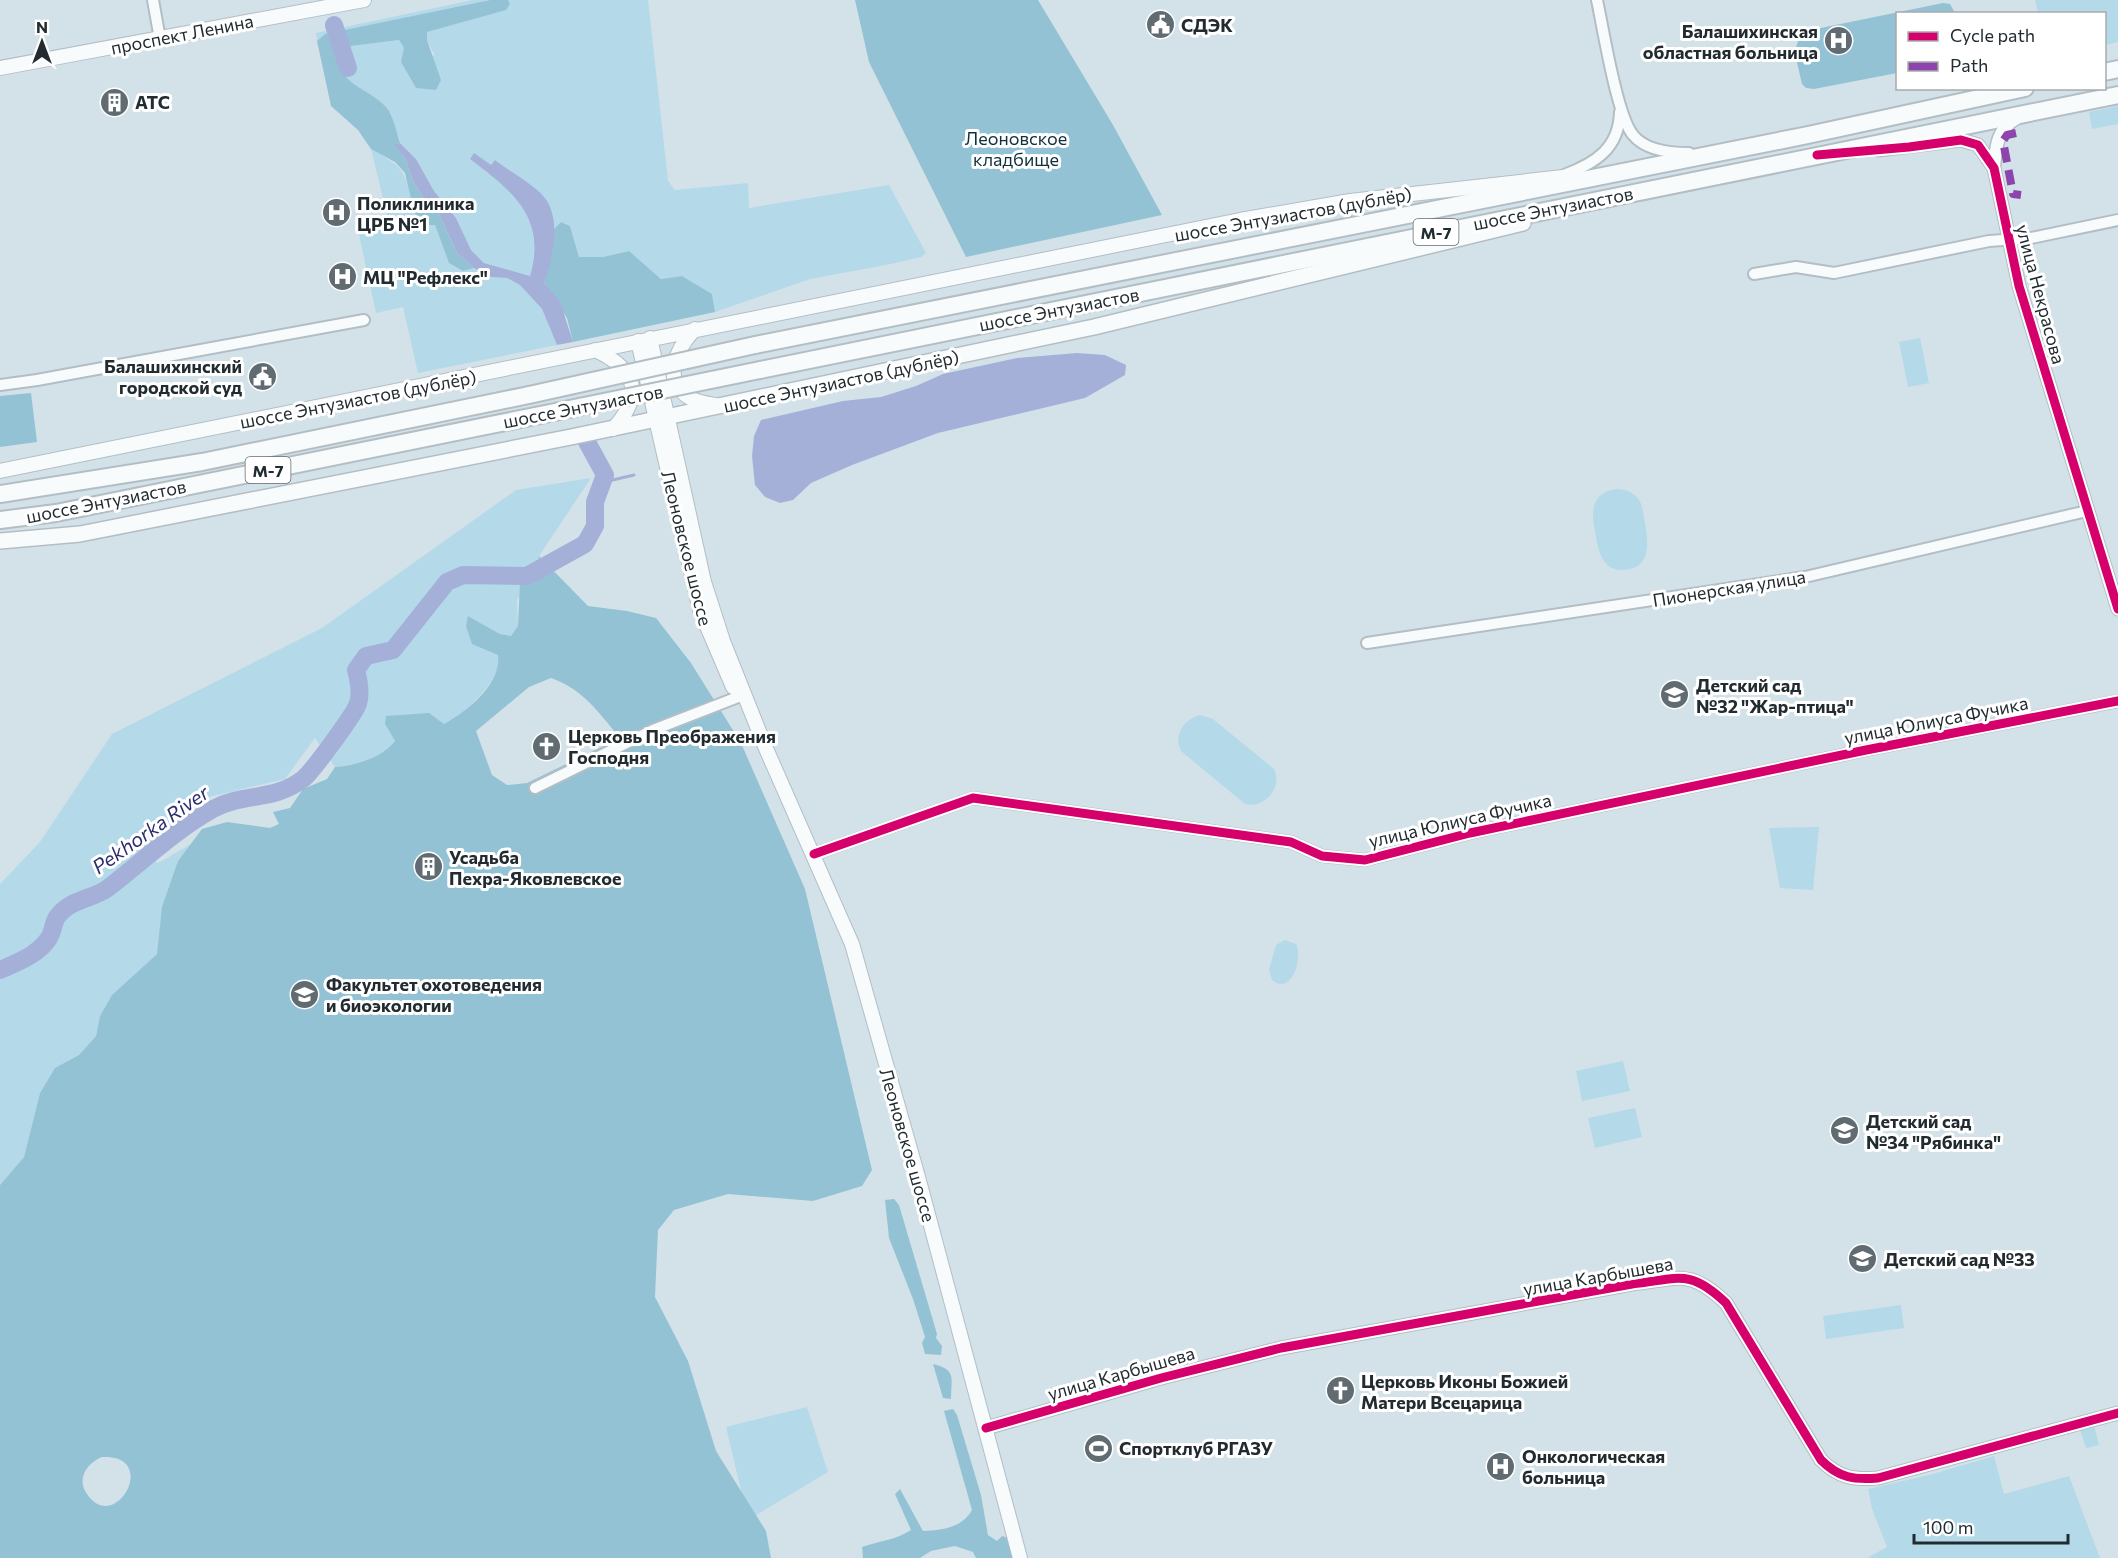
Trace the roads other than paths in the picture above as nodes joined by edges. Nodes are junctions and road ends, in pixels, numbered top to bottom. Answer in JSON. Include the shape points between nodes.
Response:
{"nodes":[{"id":1,"x":153,"y":0,"type":"edge"},
{"id":2,"x":364,"y":0,"type":"edge"},
{"id":3,"x":1597,"y":0,"type":"edge"},
{"id":4,"x":160,"y":39,"type":"junction"},
{"id":5,"x":0,"y":68,"type":"edge"},
{"id":6,"x":2016,"y":90,"type":"edge"},
{"id":7,"x":2118,"y":95,"type":"edge"},
{"id":8,"x":1620,"y":105,"type":"junction"},
{"id":9,"x":2033,"y":111,"type":"junction"},
{"id":10,"x":1713,"y":154,"type":"junction"},
{"id":11,"x":1817,"y":155,"type":"junction"},
{"id":12,"x":1994,"y":168,"type":"junction"},
{"id":13,"x":1637,"y":169,"type":"junction"},
{"id":14,"x":1559,"y":177,"type":"junction"},
{"id":15,"x":1674,"y":184,"type":"junction"},
{"id":16,"x":2118,"y":220,"type":"edge"},
{"id":17,"x":2010,"y":241,"type":"junction"},
{"id":18,"x":1754,"y":274,"type":"dead end"},
{"id":19,"x":364,"y":320,"type":"dead end"},
{"id":20,"x":695,"y":329,"type":"junction"},
{"id":21,"x":644,"y":340,"type":"junction"},
{"id":22,"x":595,"y":350,"type":"junction"},
{"id":23,"x":0,"y":385,"type":"edge"},
{"id":24,"x":721,"y":407,"type":"junction"},
{"id":25,"x":662,"y":419,"type":"junction"},
{"id":26,"x":606,"y":430,"type":"junction"},
{"id":27,"x":0,"y":471,"type":"edge"},
{"id":28,"x":0,"y":494,"type":"edge"},
{"id":29,"x":2086,"y":511,"type":"junction"},
{"id":30,"x":0,"y":520,"type":"edge"},
{"id":31,"x":0,"y":541,"type":"edge"},
{"id":32,"x":2115,"y":591,"type":"edge"},
{"id":33,"x":2118,"y":609,"type":"edge"},
{"id":34,"x":1367,"y":643,"type":"dead end"},
{"id":35,"x":738,"y":697,"type":"junction"},
{"id":36,"x":2118,"y":701,"type":"edge"},
{"id":37,"x":764,"y":744,"type":"junction"},
{"id":38,"x":534,"y":788,"type":"dead end"},
{"id":39,"x":814,"y":855,"type":"junction"},
{"id":40,"x":2118,"y":1413,"type":"edge"},
{"id":41,"x":986,"y":1428,"type":"junction"},
{"id":42,"x":1020,"y":1558,"type":"edge"}],
"edges":[{"from":1,"to":4,"type":"street"},
{"from":2,"to":4,"type":"main road","name":"проспект Ленина"},
{"from":3,"to":8,"type":"street"},
{"from":4,"to":5,"type":"main road","name":"проспект Ленина"},
{"from":6,"to":10,"type":"highway","name":"шоссе Энтузиастов","number":"М-7"},
{"from":7,"to":9,"type":"highway","name":"шоссе Энтузиастов","number":"М-7"},
{"from":8,"to":10,"type":"street","via":[[1626,124],[1640,142],[1678,153]]},
{"from":8,"to":14,"type":"street","via":[[1620,126],[1610,148],[1582,168]]},
{"from":9,"to":11,"type":"highway","name":"шоссе Энтузиастов","number":"М-7"},
{"from":9,"to":12,"type":"street","name":"улица Некрасова","via":[[2002,129],[1995,148]]},
{"from":10,"to":13,"type":"highway","name":"шоссе Энтузиастов","number":"М-7"},
{"from":11,"to":12,"type":"street","name":"улица Некрасова","via":[[1961,140],[1978,145]]},
{"from":11,"to":15,"type":"highway","name":"шоссе Энтузиастов","number":"М-7"},
{"from":12,"to":17,"type":"street","name":"улица Некрасова"},
{"from":13,"to":14,"type":"main road","name":"шоссе Энтузиастов (дублёр)"},
{"from":13,"to":28,"type":"highway","name":"шоссе Энтузиастов","number":"М-7","bridge":true,"via":[[755,345],[202,462]]},
{"from":14,"to":20,"type":"main road","name":"шоссе Энтузиастов (дублёр)","via":[[1350,201],[1251,218]]},
{"from":15,"to":24,"type":"main road","name":"шоссе Энтузиастов (дублёр)","via":[[1094,327]]},
{"from":15,"to":30,"type":"highway","name":"шоссе Энтузиастов","number":"М-7","bridge":true,"via":[[56,513]]},
{"from":16,"to":17,"type":"street"},
{"from":17,"to":18,"type":"street","via":[[1989,241],[1834,273],[1796,267]]},
{"from":17,"to":29,"type":"street","name":"улица Некрасова","via":[[2019,286]]},
{"from":19,"to":23,"type":"street"},
{"from":20,"to":21,"type":"main road","name":"шоссе Энтузиастов (дублёр)"},
{"from":20,"to":24,"type":"main road","via":[[676,354],[676,380],[693,400]]},
{"from":21,"to":22,"type":"main road","name":"шоссе Энтузиастов (дублёр)"},
{"from":21,"to":25,"type":"main road","name":"Леоновское шоссе"},
{"from":22,"to":26,"type":"main road","via":[[622,366],[632,384],[628,411]]},
{"from":22,"to":27,"type":"main road","name":"шоссе Энтузиастов (дублёр)"},
{"from":24,"to":25,"type":"main road","name":"шоссе Энтузиастов (дублёр)"},
{"from":25,"to":26,"type":"main road","name":"шоссе Энтузиастов (дублёр)"},
{"from":25,"to":35,"type":"main road","name":"Леоновское шоссе","via":[[700,610]]},
{"from":25,"to":37,"type":"main road","name":"Леоновское шоссе","via":[[704,582]]},
{"from":26,"to":31,"type":"main road","name":"шоссе Энтузиастов (дублёр)","via":[[80,534]]},
{"from":29,"to":32,"type":"street","name":"улица Некрасова"},
{"from":29,"to":34,"type":"street","name":"Пионерская улица","via":[[1806,577]]},
{"from":32,"to":33,"type":"street","name":"улица Некрасова"},
{"from":35,"to":37,"type":"main road","name":"Леоновское шоссе"},
{"from":35,"to":38,"type":"street","via":[[653,730]]},
{"from":36,"to":39,"type":"street","name":"улица Юлиуса Фучика","via":[[1540,818],[1365,860],[1322,856],[1292,842],[972,798]]},
{"from":37,"to":39,"type":"main road","name":"Леоновское шоссе"},
{"from":39,"to":41,"type":"main road","name":"Леоновское шоссе","via":[[852,944]]},
{"from":40,"to":41,"type":"street","name":"улица Карбышева","via":[[1878,1478],[1845,1478],[1821,1460],[1726,1303],[1707,1285],[1690,1277],[1632,1284],[1281,1348]]},
{"from":41,"to":42,"type":"main road","name":"Леоновское шоссе"}]}
